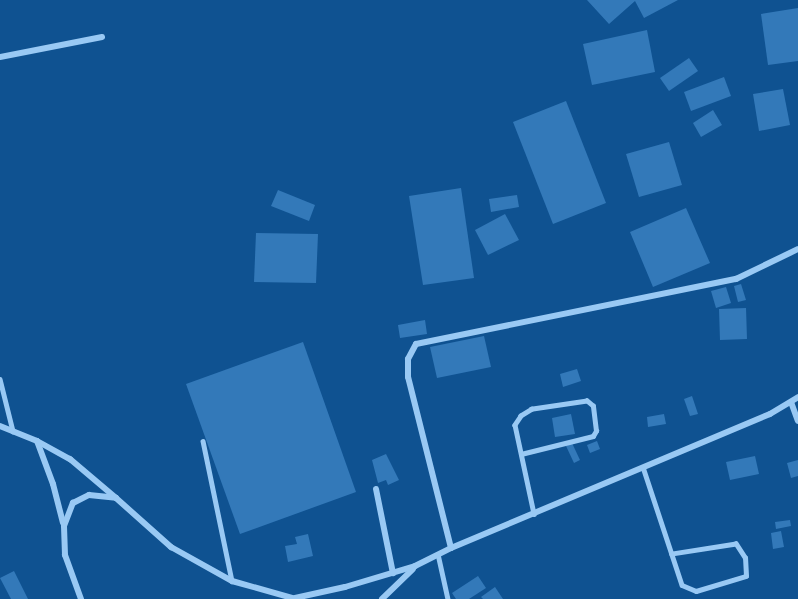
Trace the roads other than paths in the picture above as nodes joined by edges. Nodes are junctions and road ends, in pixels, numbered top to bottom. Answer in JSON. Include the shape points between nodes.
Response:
{"nodes":[{"id":1,"x":102,"y":37,"type":"dead end"},
{"id":2,"x":0,"y":57,"type":"edge"},
{"id":3,"x":798,"y":249,"type":"edge"},
{"id":4,"x":0,"y":380,"type":"edge"},
{"id":5,"x":798,"y":397,"type":"edge"},
{"id":6,"x":791,"y":402,"type":"junction"},
{"id":7,"x":798,"y":421,"type":"edge"},
{"id":8,"x":0,"y":426,"type":"edge"},
{"id":9,"x":12,"y":431,"type":"junction"},
{"id":10,"x":37,"y":441,"type":"junction"},
{"id":11,"x":203,"y":441,"type":"dead end"},
{"id":12,"x":521,"y":454,"type":"junction"},
{"id":13,"x":644,"y":467,"type":"junction"},
{"id":14,"x":376,"y":489,"type":"dead end"},
{"id":15,"x":117,"y":498,"type":"junction"},
{"id":16,"x":534,"y":514,"type":"junction"},
{"id":17,"x":64,"y":526,"type":"junction"},
{"id":18,"x":451,"y":548,"type":"junction"},
{"id":19,"x":438,"y":554,"type":"junction"},
{"id":20,"x":672,"y":554,"type":"junction"},
{"id":21,"x":415,"y":566,"type":"junction"},
{"id":22,"x":393,"y":573,"type":"junction"},
{"id":23,"x":232,"y":581,"type":"junction"},
{"id":24,"x":296,"y":598,"type":"edge"},
{"id":25,"x":81,"y":599,"type":"edge"},
{"id":26,"x":382,"y":599,"type":"edge"},
{"id":27,"x":448,"y":599,"type":"edge"}],
"edges":[{"from":1,"to":2,"type":"street"},
{"from":3,"to":18,"type":"street","via":[[736,279],[416,344],[408,359],[408,377]]},
{"from":4,"to":9,"type":"lane"},
{"from":5,"to":6,"type":"street"},
{"from":6,"to":7,"type":"street"},
{"from":6,"to":13,"type":"street"},
{"from":8,"to":9,"type":"street"},
{"from":9,"to":10,"type":"street"},
{"from":10,"to":15,"type":"street","via":[[70,459]]},
{"from":10,"to":17,"type":"street"},
{"from":11,"to":23,"type":"lane"},
{"from":12,"to":12,"type":"lane","via":[[593,436],[593,406],[588,401],[532,409],[521,416],[515,425]]},
{"from":12,"to":16,"type":"lane"},
{"from":13,"to":16,"type":"street"},
{"from":13,"to":20,"type":"lane"},
{"from":14,"to":22,"type":"street"},
{"from":15,"to":17,"type":"street","via":[[89,495],[73,503]]},
{"from":15,"to":23,"type":"street","via":[[171,548]]},
{"from":16,"to":18,"type":"street"},
{"from":17,"to":25,"type":"street","via":[[65,555]]},
{"from":18,"to":19,"type":"street"},
{"from":19,"to":21,"type":"street"},
{"from":19,"to":27,"type":"lane"},
{"from":20,"to":20,"type":"lane","via":[[682,585],[696,591],[746,576],[745,558],[736,544]]},
{"from":21,"to":22,"type":"street"},
{"from":21,"to":26,"type":"street"},
{"from":22,"to":24,"type":"street"},
{"from":23,"to":24,"type":"street"}]}
